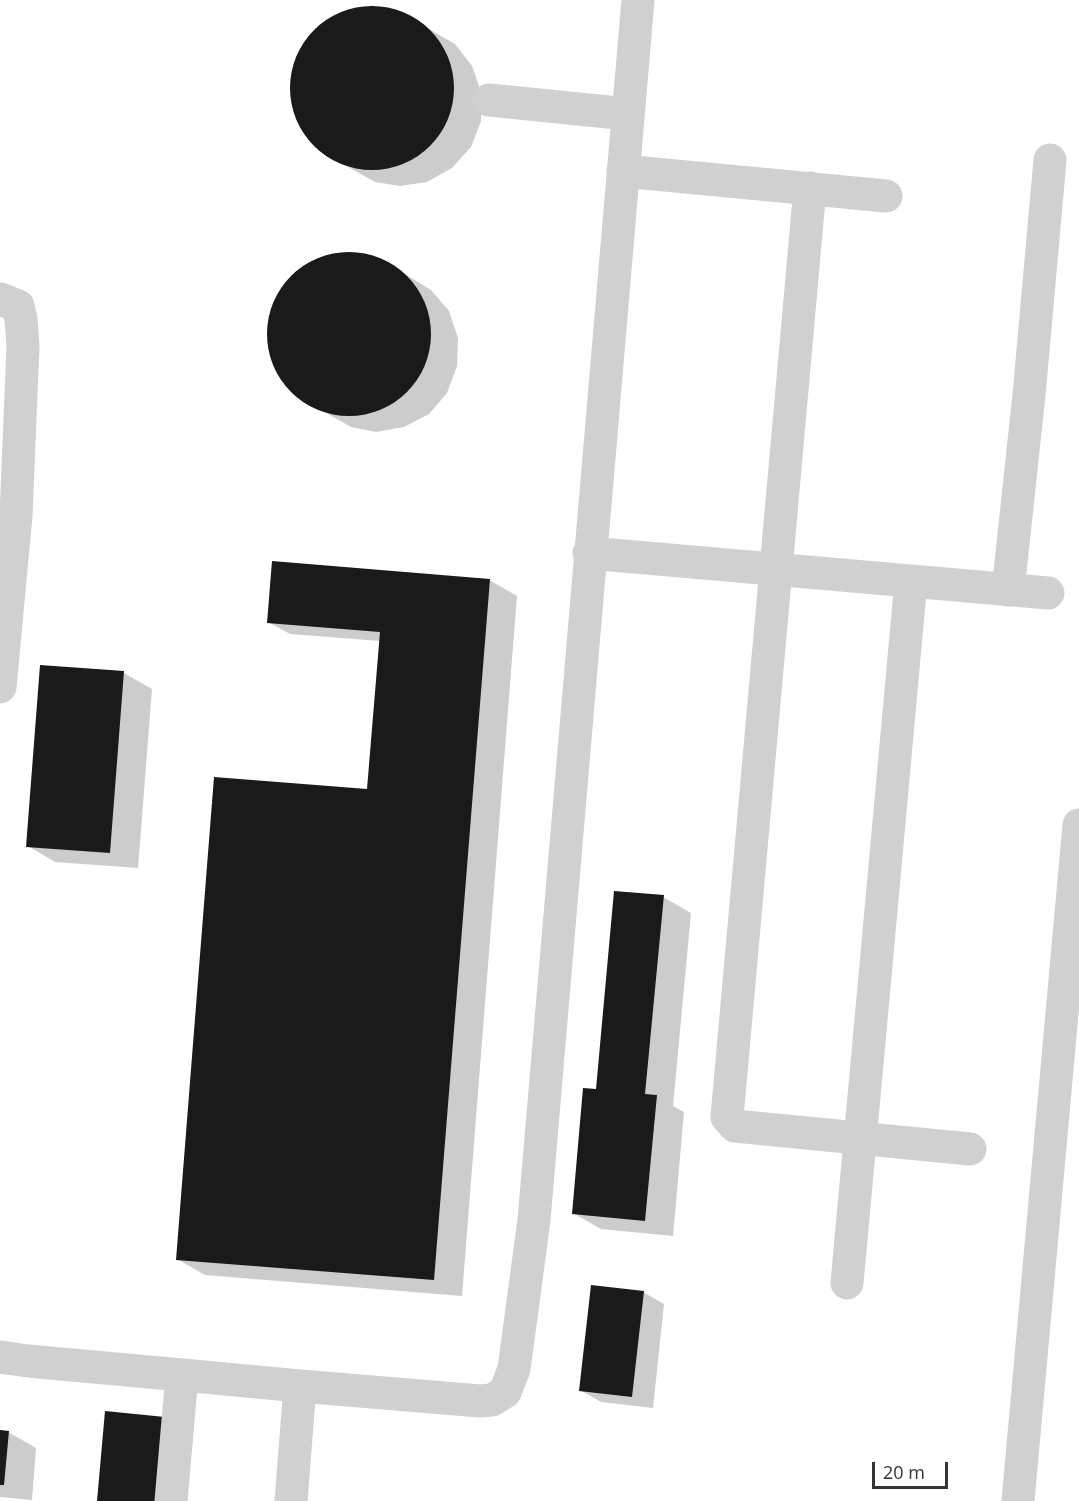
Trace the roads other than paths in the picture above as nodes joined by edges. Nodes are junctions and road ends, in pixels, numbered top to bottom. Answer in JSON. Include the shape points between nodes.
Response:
{"nodes":[{"id":1,"x":638,"y":0,"type":"edge"},
{"id":2,"x":489,"y":100,"type":"dead end"},
{"id":3,"x":628,"y":114,"type":"junction"},
{"id":4,"x":1050,"y":160,"type":"dead end"},
{"id":5,"x":623,"y":171,"type":"junction"},
{"id":6,"x":810,"y":188,"type":"junction"},
{"id":7,"x":886,"y":196,"type":"dead end"},
{"id":8,"x":0,"y":299,"type":"edge"},
{"id":9,"x":589,"y":553,"type":"junction"},
{"id":10,"x":775,"y":569,"type":"junction"},
{"id":11,"x":911,"y":581,"type":"junction"},
{"id":12,"x":1008,"y":590,"type":"junction"},
{"id":13,"x":1048,"y":593,"type":"dead end"},
{"id":14,"x":0,"y":687,"type":"edge"},
{"id":15,"x":1079,"y":825,"type":"edge"},
{"id":16,"x":859,"y":1138,"type":"junction"},
{"id":17,"x":970,"y":1149,"type":"dead end"},
{"id":18,"x":847,"y":1283,"type":"dead end"},
{"id":19,"x":0,"y":1357,"type":"edge"},
{"id":20,"x":182,"y":1375,"type":"junction"},
{"id":21,"x":300,"y":1386,"type":"junction"},
{"id":22,"x":171,"y":1501,"type":"edge"},
{"id":23,"x":291,"y":1501,"type":"edge"},
{"id":24,"x":1017,"y":1501,"type":"edge"}],
"edges":[{"from":1,"to":3,"type":"street"},
{"from":2,"to":3,"type":"street"},
{"from":3,"to":5,"type":"street"},
{"from":4,"to":12,"type":"street"},
{"from":5,"to":6,"type":"street"},
{"from":5,"to":9,"type":"street"},
{"from":6,"to":7,"type":"street"},
{"from":6,"to":10,"type":"street"},
{"from":8,"to":14,"type":"street","via":[[18,306],[23,346],[16,516]]},
{"from":9,"to":10,"type":"street"},
{"from":9,"to":21,"type":"street","via":[[534,1220],[511,1381],[498,1397],[480,1401]]},
{"from":10,"to":11,"type":"street"},
{"from":10,"to":16,"type":"street","via":[[727,1117],[735,1126]]},
{"from":11,"to":12,"type":"street"},
{"from":11,"to":16,"type":"street"},
{"from":12,"to":13,"type":"street"},
{"from":15,"to":24,"type":"street"},
{"from":16,"to":17,"type":"street"},
{"from":16,"to":18,"type":"street"},
{"from":19,"to":20,"type":"street"},
{"from":20,"to":21,"type":"street"},
{"from":20,"to":22,"type":"street"},
{"from":21,"to":23,"type":"street"}]}
